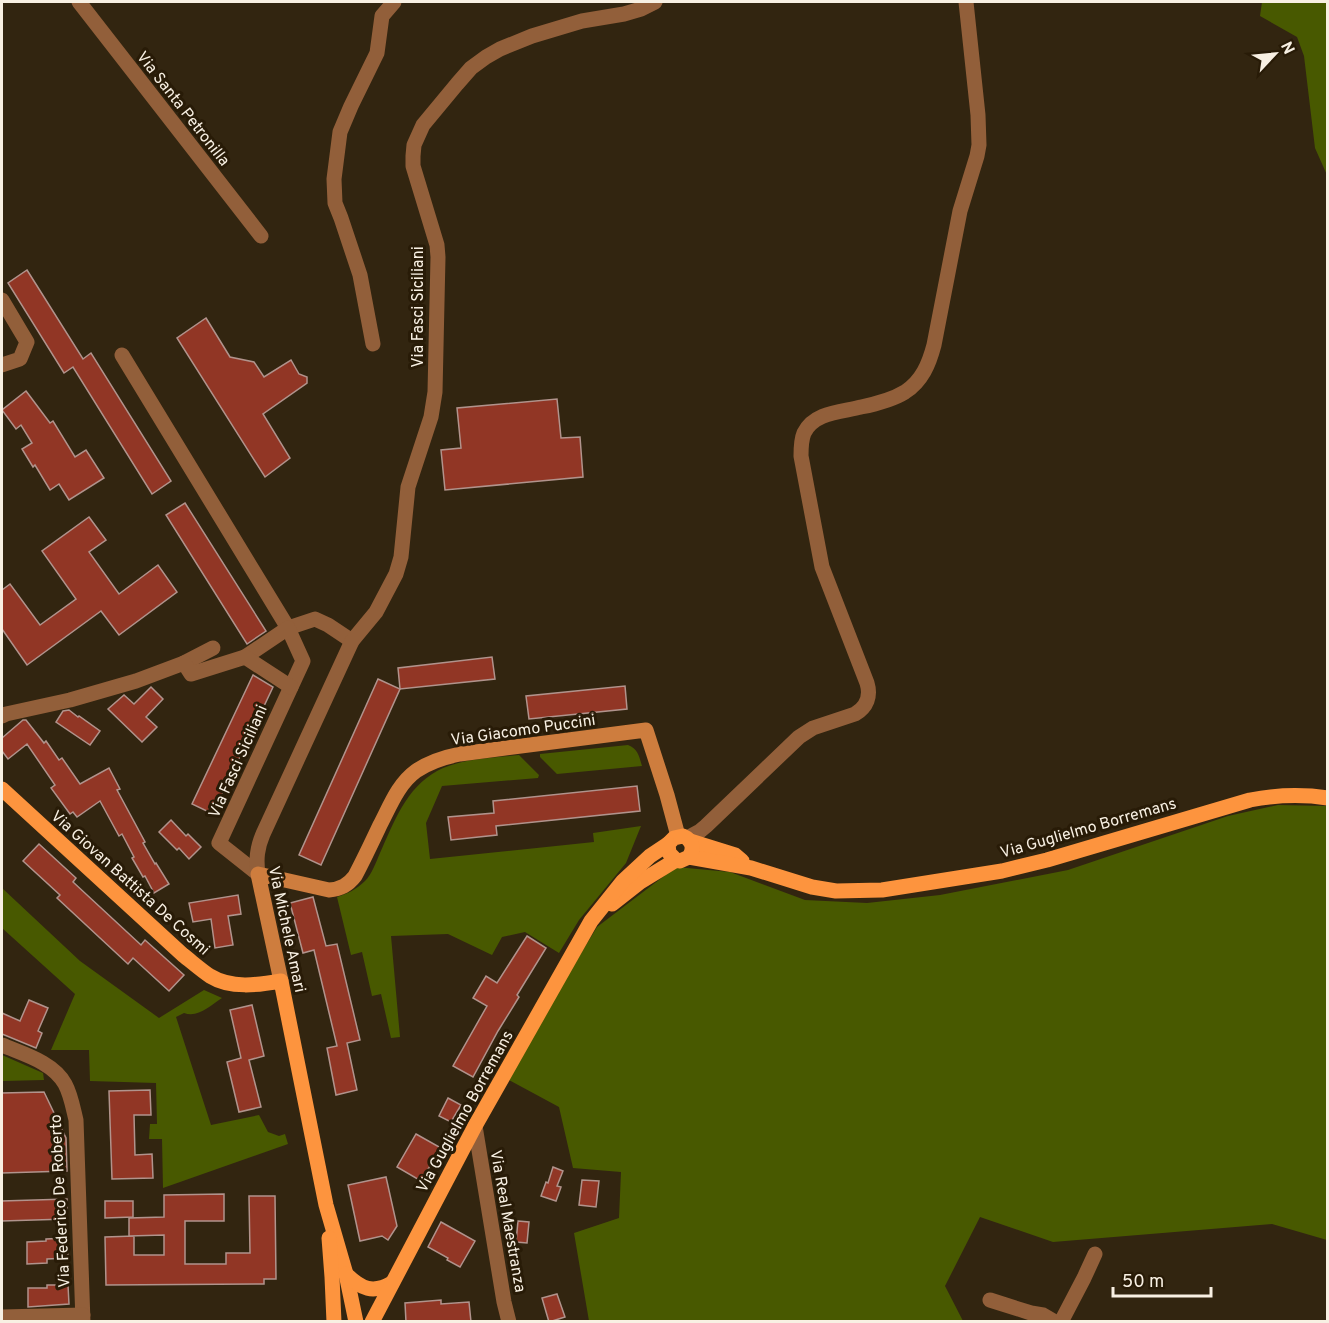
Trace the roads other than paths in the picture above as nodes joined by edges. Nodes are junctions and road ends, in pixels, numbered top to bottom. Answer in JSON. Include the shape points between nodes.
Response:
{"nodes":[{"id":1,"x":79,"y":2,"type":"edge"},
{"id":2,"x":394,"y":2,"type":"edge"},
{"id":3,"x":655,"y":2,"type":"edge"},
{"id":4,"x":966,"y":2,"type":"edge"},
{"id":5,"x":261,"y":236,"type":"dead end"},
{"id":6,"x":2,"y":300,"type":"edge"},
{"id":7,"x":373,"y":344,"type":"dead end"},
{"id":8,"x":122,"y":355,"type":"dead end"},
{"id":9,"x":2,"y":365,"type":"edge"},
{"id":10,"x":288,"y":628,"type":"junction"},
{"id":11,"x":352,"y":640,"type":"junction"},
{"id":12,"x":213,"y":648,"type":"dead end"},
{"id":13,"x":245,"y":657,"type":"junction"},
{"id":14,"x":184,"y":663,"type":"junction"},
{"id":15,"x":291,"y":687,"type":"junction"},
{"id":16,"x":2,"y":716,"type":"edge"},
{"id":17,"x":2,"y":789,"type":"edge"},
{"id":18,"x":1328,"y":798,"type":"edge"},
{"id":19,"x":681,"y":840,"type":"junction"},
{"id":20,"x":683,"y":858,"type":"junction"},
{"id":21,"x":752,"y":868,"type":"junction"},
{"id":22,"x":258,"y":874,"type":"junction"},
{"id":23,"x":591,"y":921,"type":"junction"},
{"id":24,"x":281,"y":981,"type":"junction"},
{"id":25,"x":2,"y":1045,"type":"edge"},
{"id":26,"x":474,"y":1126,"type":"junction"},
{"id":27,"x":1095,"y":1254,"type":"dead end"},
{"id":28,"x":339,"y":1276,"type":"junction"},
{"id":29,"x":392,"y":1283,"type":"junction"},
{"id":30,"x":990,"y":1300,"type":"dead end"},
{"id":31,"x":2,"y":1317,"type":"edge"},
{"id":32,"x":83,"y":1318,"type":"edge"},
{"id":33,"x":371,"y":1319,"type":"edge"},
{"id":34,"x":334,"y":1322,"type":"edge"},
{"id":35,"x":354,"y":1322,"type":"edge"},
{"id":36,"x":509,"y":1322,"type":"edge"},
{"id":37,"x":1055,"y":1322,"type":"edge"},
{"id":38,"x":1061,"y":1322,"type":"edge"}],
"edges":[{"from":1,"to":5,"type":"street","name":"Via Santa Petronilla"},
{"from":2,"to":7,"type":"street","via":[[382,16],[377,53],[340,132],[334,180],[334,203],[360,275]]},
{"from":3,"to":11,"type":"street","name":"Via Fasci Siciliani","via":[[624,14],[532,36],[500,49],[471,68],[418,135],[413,166],[438,257],[435,392],[408,487],[396,574],[376,612]]},
{"from":4,"to":19,"type":"street","via":[[979,145],[960,211],[930,360],[907,391],[895,398],[823,416],[809,426],[801,444],[822,567],[869,696],[855,714],[813,728],[799,737],[706,826]]},
{"from":6,"to":9,"type":"street","via":[[27,342],[20,359]]},
{"from":8,"to":10,"type":"street","name":"Via Fasci Siciliani"},
{"from":10,"to":11,"type":"street","via":[[315,619]]},
{"from":10,"to":13,"type":"street"},
{"from":10,"to":15,"type":"street","name":"Via Fasci Siciliani","via":[[303,661]]},
{"from":11,"to":22,"type":"street","name":"Via Michele Amari","via":[[258,847]]},
{"from":12,"to":14,"type":"street"},
{"from":13,"to":14,"type":"street","via":[[191,674]]},
{"from":13,"to":15,"type":"street"},
{"from":14,"to":16,"type":"street","via":[[136,681]]},
{"from":15,"to":22,"type":"street","name":"Via Fasci Siciliani","via":[[219,843]]},
{"from":17,"to":24,"type":"main road","name":"Via Giovan Battista De Cosmi","via":[[212,977],[245,985]]},
{"from":18,"to":21,"type":"main road","name":"Via Guglielmo Borremans","via":[[1290,795],[1250,800],[1047,861],[882,890],[812,887]]},
{"from":19,"to":20,"type":"main road","via":[[693,850]]},
{"from":19,"to":20,"type":"main road","via":[[669,853],[672,858]]},
{"from":19,"to":21,"type":"main road","via":[[735,855]]},
{"from":19,"to":22,"type":"main road","name":"Via Giacomo Puccini","via":[[646,730],[446,757],[415,771],[402,785],[355,876],[340,889]]},
{"from":19,"to":23,"type":"main road","via":[[650,856],[623,881]]},
{"from":20,"to":21,"type":"main road"},
{"from":20,"to":23,"type":"main road","via":[[640,882]]},
{"from":22,"to":24,"type":"main road","name":"Via Michele Amari"},
{"from":23,"to":26,"type":"main road","name":"Via Guglielmo Borremans"},
{"from":24,"to":28,"type":"main road","name":"Via Michele Amari"},
{"from":25,"to":32,"type":"street","name":"Via Federico De Roberto","via":[[55,1071],[71,1100],[76,1120]]},
{"from":26,"to":29,"type":"main road","name":"Via Guglielmo Borremans"},
{"from":26,"to":36,"type":"street","name":"Via Real Maestranza"},
{"from":27,"to":38,"type":"street"},
{"from":28,"to":29,"type":"main road","via":[[370,1289],[382,1289]]},
{"from":28,"to":34,"type":"main road"},
{"from":28,"to":35,"type":"main road","via":[[343,1314]]},
{"from":29,"to":33,"type":"main road","name":"Via Guglielmo Borremans"},
{"from":30,"to":37,"type":"street"},
{"from":31,"to":32,"type":"street"}]}
